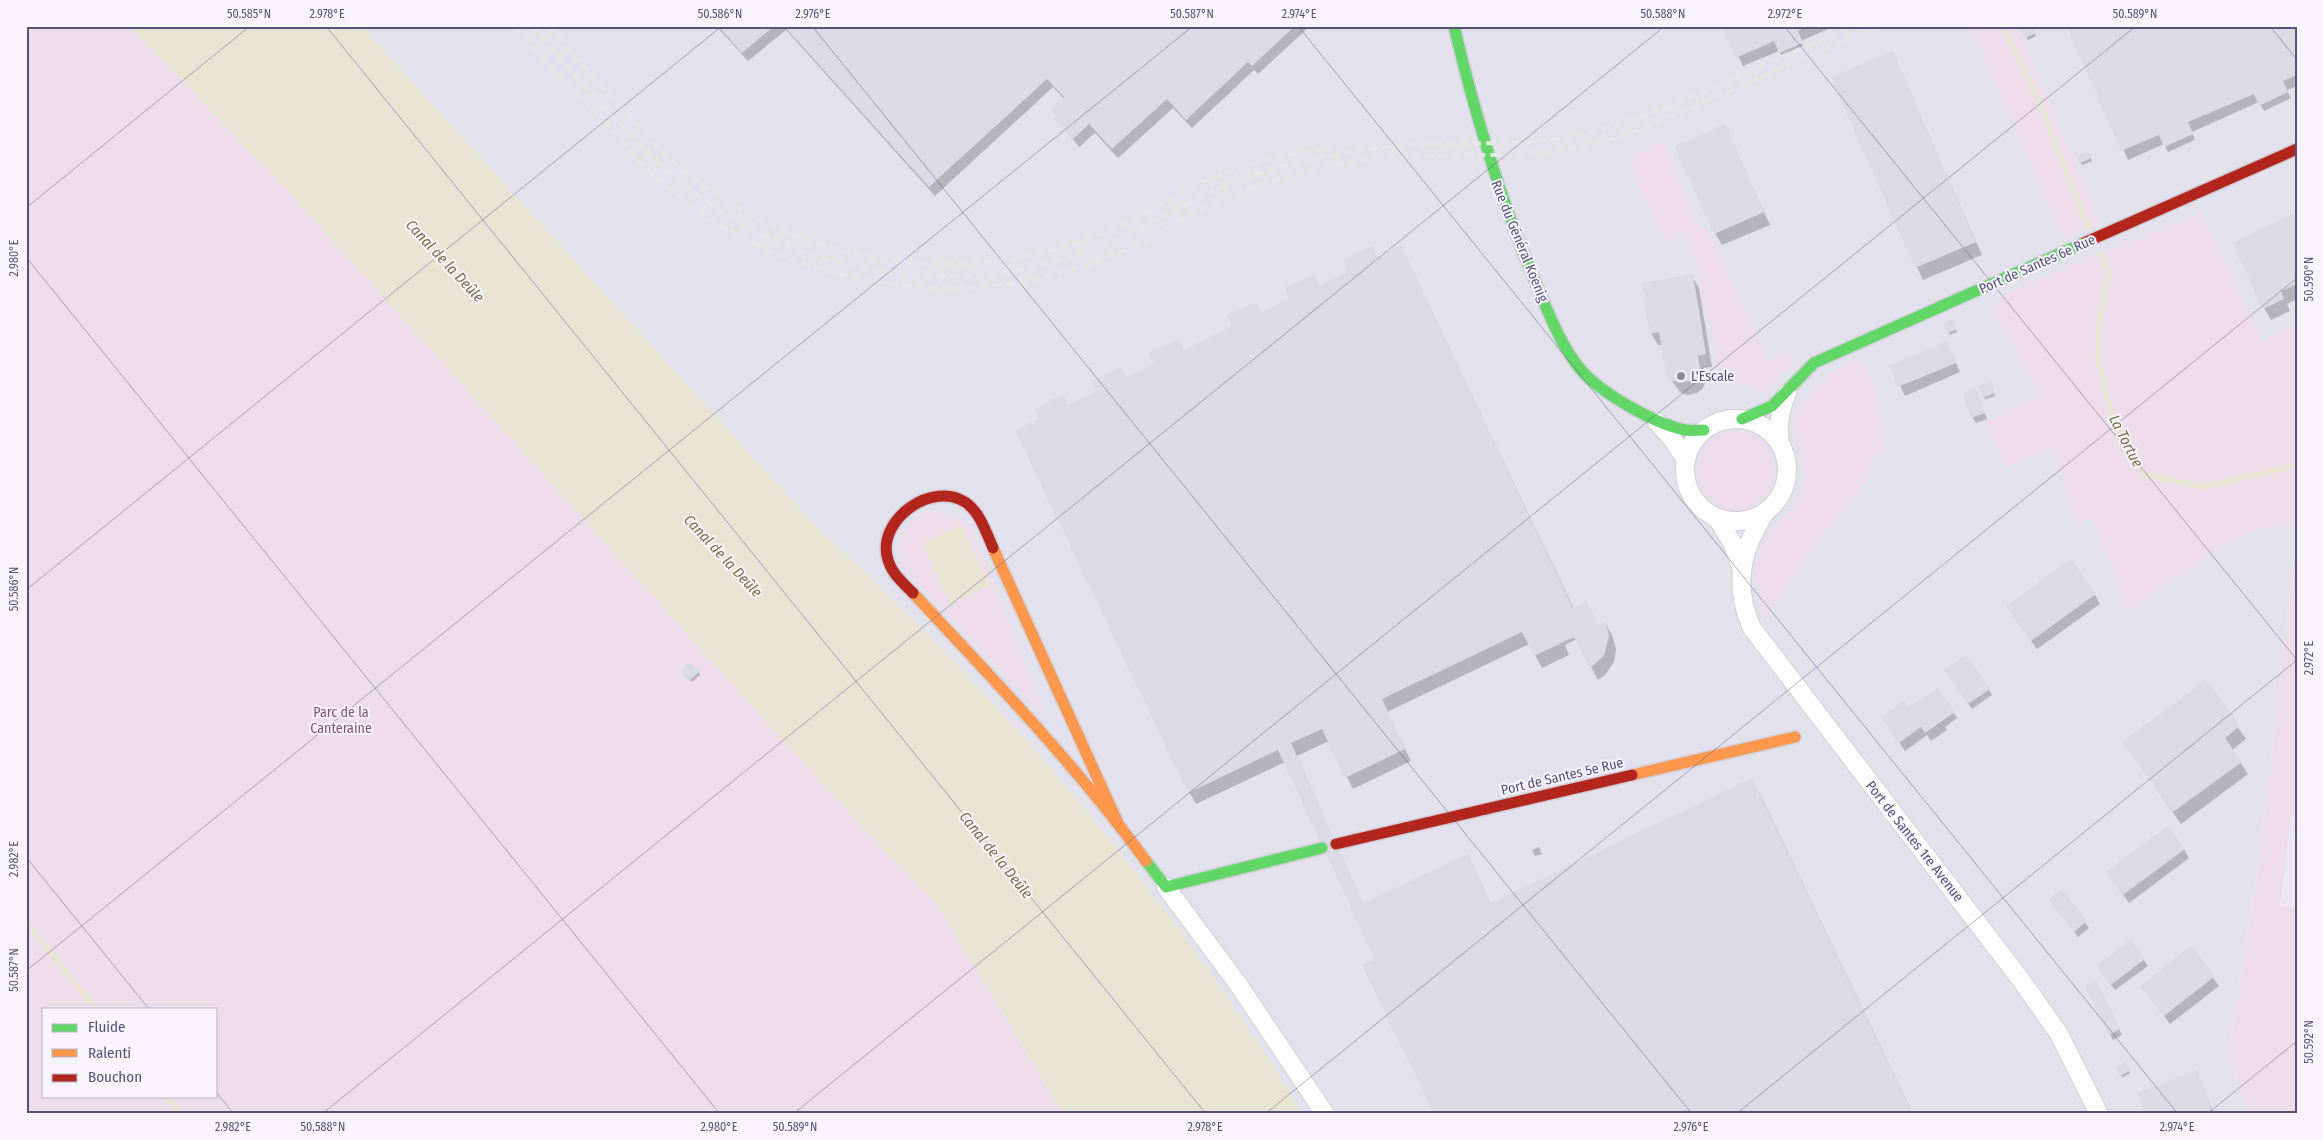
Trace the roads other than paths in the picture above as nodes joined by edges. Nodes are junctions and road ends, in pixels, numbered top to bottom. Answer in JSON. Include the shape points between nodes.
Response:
{"nodes":[{"id":1,"x":1454,"y":26,"type":"edge"},
{"id":2,"x":2297,"y":149,"type":"edge"},
{"id":3,"x":1788,"y":392,"type":"junction"},
{"id":4,"x":1649,"y":415,"type":"junction"},
{"id":5,"x":1742,"y":420,"type":"junction"},
{"id":6,"x":1704,"y":430,"type":"junction"},
{"id":7,"x":1780,"y":444,"type":"junction"},
{"id":8,"x":1686,"y":460,"type":"junction"},
{"id":9,"x":1765,"y":513,"type":"junction"},
{"id":10,"x":1718,"y":518,"type":"junction"},
{"id":11,"x":1741,"y":568,"type":"junction"},
{"id":12,"x":1795,"y":737,"type":"dead end"},
{"id":13,"x":1117,"y":822,"type":"junction"},
{"id":14,"x":1336,"y":844,"type":"dead end"},
{"id":15,"x":1322,"y":848,"type":"dead end"},
{"id":16,"x":1166,"y":886,"type":"junction"},
{"id":17,"x":1325,"y":1114,"type":"edge"},
{"id":18,"x":2099,"y":1114,"type":"edge"}],
"edges":[{"from":1,"to":4,"type":"street","name":"Rue du Général Koenig","via":[[1487,155],[1516,234],[1561,337],[1587,377]]},
{"from":2,"to":3,"type":"street","name":"Port de Santes 6e Rue","via":[[1814,363]]},
{"from":3,"to":5,"type":"street","name":"Port de Santes 6e Rue","via":[[1765,411]]},
{"from":3,"to":7,"type":"street","name":"Port de Santes 6e Rue","via":[[1780,411]]},
{"from":4,"to":6,"type":"street","name":"Rue du Général Koenig","via":[[1675,427]]},
{"from":4,"to":8,"type":"street","name":"Rue du Général Koenig","via":[[1673,440]]},
{"from":5,"to":6,"type":"street","via":[[1722,421]]},
{"from":5,"to":7,"type":"street","via":[[1767,429]]},
{"from":6,"to":8,"type":"street","via":[[1692,443]]},
{"from":7,"to":9,"type":"street","via":[[1787,462],[1786,482],[1778,499]]},
{"from":8,"to":10,"type":"street","via":[[1685,480],[1690,492],[1701,508]]},
{"from":9,"to":10,"type":"street","via":[[1742,521]]},
{"from":9,"to":11,"type":"street","name":"Port de Santes 1re Avenue","via":[[1747,544]]},
{"from":10,"to":11,"type":"street","name":"Port de Santes 1re Avenue","via":[[1733,544]]},
{"from":11,"to":18,"type":"street","name":"Port de Santes 1re Avenue","via":[[1743,598],[1752,628],[2031,993],[2059,1034]]},
{"from":12,"to":14,"type":"street","name":"Port de Santes 5e Rue"},
{"from":13,"to":13,"type":"street","via":[[974,510],[953,495],[925,499],[898,519],[891,529],[886,551],[893,572],[1045,734]]},
{"from":13,"to":16,"type":"street"},
{"from":15,"to":16,"type":"street"},
{"from":16,"to":17,"type":"street","via":[[1238,984]]}]}
